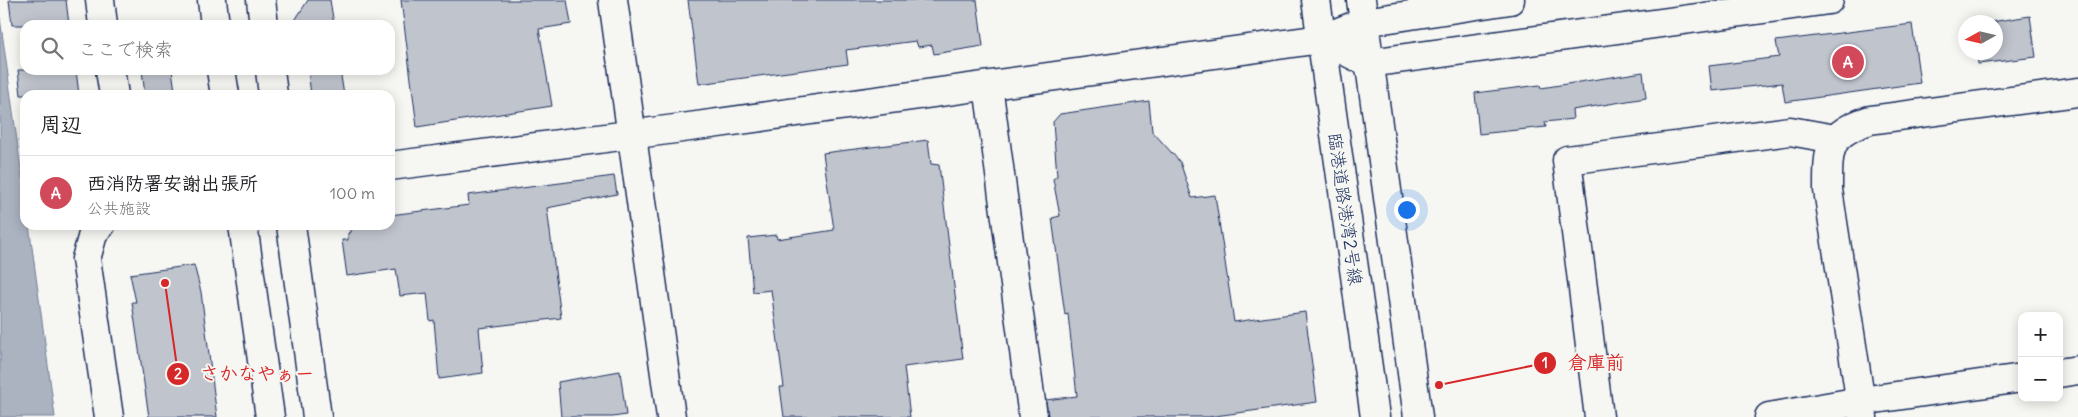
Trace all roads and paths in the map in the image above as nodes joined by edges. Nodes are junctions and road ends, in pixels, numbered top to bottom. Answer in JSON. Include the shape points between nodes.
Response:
{"nodes":[{"id":1,"x":100,"y":0,"type":"edge"},
{"id":2,"x":212,"y":0,"type":"edge"},
{"id":3,"x":260,"y":0,"type":"edge"},
{"id":4,"x":613,"y":0,"type":"edge"},
{"id":5,"x":1316,"y":0,"type":"edge"},
{"id":6,"x":1510,"y":0,"type":"edge"},
{"id":7,"x":1817,"y":1,"type":"edge"},
{"id":8,"x":1363,"y":11,"type":"edge"},
{"id":9,"x":102,"y":20,"type":"edge"},
{"id":10,"x":214,"y":20,"type":"edge"},
{"id":11,"x":263,"y":20,"type":"edge"},
{"id":12,"x":1321,"y":39,"type":"junction"},
{"id":13,"x":1369,"y":63,"type":"junction"},
{"id":14,"x":111,"y":75,"type":"edge"},
{"id":15,"x":223,"y":75,"type":"edge"},
{"id":16,"x":271,"y":75,"type":"edge"},
{"id":17,"x":988,"y":86,"type":"junction"},
{"id":18,"x":113,"y":90,"type":"edge"},
{"id":19,"x":224,"y":90,"type":"edge"},
{"id":20,"x":272,"y":90,"type":"edge"},
{"id":21,"x":2078,"y":92,"type":"edge"},
{"id":22,"x":632,"y":135,"type":"junction"},
{"id":23,"x":1835,"y":139,"type":"junction"},
{"id":24,"x":395,"y":165,"type":"edge"},
{"id":25,"x":97,"y":230,"type":"edge"},
{"id":26,"x":244,"y":230,"type":"edge"},
{"id":27,"x":292,"y":230,"type":"edge"},
{"id":28,"x":2078,"y":370,"type":"edge"},
{"id":29,"x":2063,"y":372,"type":"edge"},
{"id":30,"x":2018,"y":379,"type":"edge"},
{"id":31,"x":1862,"y":409,"type":"edge"},
{"id":32,"x":109,"y":417,"type":"edge"},
{"id":33,"x":270,"y":417,"type":"edge"},
{"id":34,"x":318,"y":417,"type":"edge"},
{"id":35,"x":671,"y":417,"type":"edge"},
{"id":36,"x":1033,"y":417,"type":"edge"},
{"id":37,"x":1375,"y":417,"type":"edge"},
{"id":38,"x":1418,"y":417,"type":"edge"},
{"id":39,"x":1599,"y":417,"type":"edge"},
{"id":40,"x":1769,"y":417,"type":"edge"}],
"edges":[{"from":1,"to":9,"type":"street"},
{"from":2,"to":10,"type":"street"},
{"from":3,"to":11,"type":"street"},
{"from":4,"to":22,"type":"street"},
{"from":5,"to":12,"type":"street","name":"臨港道路港湾2号線"},
{"from":6,"to":8,"type":"street"},
{"from":7,"to":13,"type":"street"},
{"from":8,"to":12,"type":"street"},
{"from":8,"to":13,"type":"street"},
{"from":12,"to":13,"type":"street"},
{"from":12,"to":17,"type":"street"},
{"from":12,"to":37,"type":"street","name":"臨港道路港湾2号線"},
{"from":13,"to":38,"type":"street"},
{"from":14,"to":18,"type":"street"},
{"from":15,"to":19,"type":"street"},
{"from":16,"to":20,"type":"street"},
{"from":17,"to":22,"type":"street"},
{"from":17,"to":36,"type":"street"},
{"from":21,"to":23,"type":"street","via":[[1870,120],[1850,126]]},
{"from":22,"to":24,"type":"street"},
{"from":22,"to":35,"type":"street"},
{"from":23,"to":31,"type":"street","via":[[1828,162],[1828,190]]},
{"from":23,"to":39,"type":"street","via":[[1790,131],[1567,160]]},
{"from":25,"to":32,"type":"street","via":[[86,259]]},
{"from":26,"to":33,"type":"street"},
{"from":27,"to":34,"type":"street"},
{"from":28,"to":29,"type":"street"},
{"from":30,"to":31,"type":"street"},
{"from":31,"to":40,"type":"street"}]}
